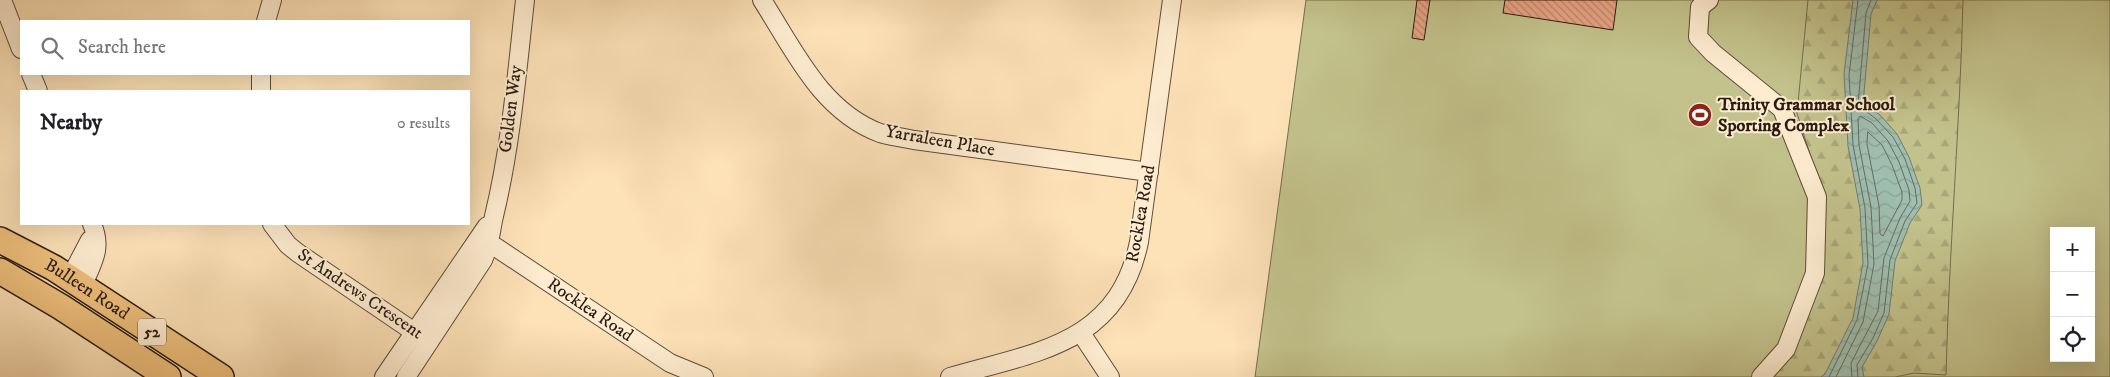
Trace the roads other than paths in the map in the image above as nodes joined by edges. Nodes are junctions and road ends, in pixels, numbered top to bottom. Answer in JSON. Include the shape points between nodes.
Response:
{"nodes":[{"id":1,"x":2,"y":0,"type":"edge"},
{"id":2,"x":272,"y":0,"type":"edge"},
{"id":3,"x":525,"y":0,"type":"edge"},
{"id":4,"x":762,"y":0,"type":"edge"},
{"id":5,"x":1172,"y":0,"type":"edge"},
{"id":6,"x":1710,"y":0,"type":"edge"},
{"id":7,"x":266,"y":20,"type":"edge"},
{"id":8,"x":20,"y":46,"type":"edge"},
{"id":9,"x":31,"y":75,"type":"edge"},
{"id":10,"x":262,"y":75,"type":"edge"},
{"id":11,"x":38,"y":90,"type":"edge"},
{"id":12,"x":261,"y":90,"type":"edge"},
{"id":13,"x":1148,"y":172,"type":"junction"},
{"id":14,"x":92,"y":225,"type":"edge"},
{"id":15,"x":273,"y":225,"type":"edge"},
{"id":16,"x":0,"y":240,"type":"edge"},
{"id":17,"x":485,"y":240,"type":"junction"},
{"id":18,"x":0,"y":271,"type":"edge"},
{"id":19,"x":76,"y":283,"type":"junction"},
{"id":20,"x":61,"y":307,"type":"junction"},
{"id":21,"x":1081,"y":333,"type":"junction"},
{"id":22,"x":422,"y":336,"type":"junction"},
{"id":23,"x":668,"y":370,"type":"edge"},
{"id":24,"x":168,"y":377,"type":"edge"},
{"id":25,"x":221,"y":377,"type":"edge"},
{"id":26,"x":384,"y":377,"type":"edge"},
{"id":27,"x":406,"y":377,"type":"edge"},
{"id":28,"x":704,"y":377,"type":"edge"},
{"id":29,"x":950,"y":377,"type":"edge"},
{"id":30,"x":1110,"y":377,"type":"edge"},
{"id":31,"x":1761,"y":377,"type":"edge"}],
"edges":[{"from":1,"to":8,"type":"street"},
{"from":2,"to":7,"type":"street"},
{"from":3,"to":17,"type":"street","name":"Golden Way","via":[[502,176]]},
{"from":4,"to":13,"type":"street","name":"Yarraleen Place","via":[[829,100],[855,120],[880,132],[914,140]]},
{"from":5,"to":13,"type":"street","name":"Rocklea Road"},
{"from":6,"to":31,"type":"street","via":[[1700,7],[1698,37],[1782,109],[1817,197],[1815,272],[1786,349]]},
{"from":9,"to":11,"type":"street"},
{"from":10,"to":12,"type":"street"},
{"from":13,"to":21,"type":"street","name":"Rocklea Road","via":[[1139,242],[1129,276],[1108,310]]},
{"from":14,"to":19,"type":"street"},
{"from":15,"to":22,"type":"street","name":"St Andrews Crescent","via":[[298,253]]},
{"from":16,"to":19,"type":"highway","name":"Bulleen Road","number":"52"},
{"from":17,"to":22,"type":"street","name":"Golden Way","via":[[483,260]]},
{"from":17,"to":23,"type":"street","name":"Rocklea Road"},
{"from":18,"to":20,"type":"highway","name":"Bulleen Road","number":"52"},
{"from":19,"to":20,"type":"highway"},
{"from":19,"to":25,"type":"highway","name":"Bulleen Road","number":"52"},
{"from":20,"to":24,"type":"highway","name":"Bulleen Road","number":"52"},
{"from":21,"to":29,"type":"street","name":"Rocklea Road","via":[[1045,349]]},
{"from":21,"to":30,"type":"street"},
{"from":22,"to":26,"type":"street","name":"Golden Way"},
{"from":22,"to":27,"type":"street","name":"Golden Way"},
{"from":23,"to":28,"type":"street","name":"Rocklea Road"}]}
